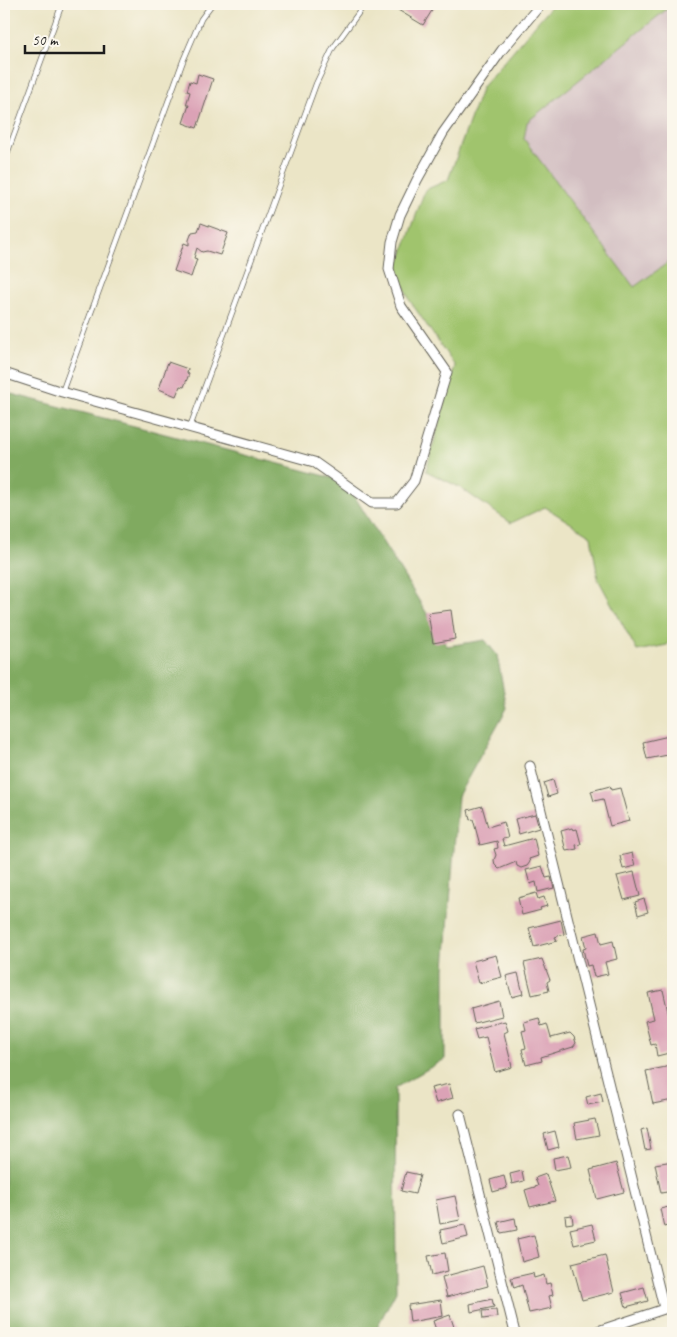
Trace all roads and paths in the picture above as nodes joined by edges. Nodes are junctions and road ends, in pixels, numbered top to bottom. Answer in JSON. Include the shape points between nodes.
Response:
{"nodes":[{"id":1,"x":62,"y":4,"type":"edge"},
{"id":2,"x":212,"y":4,"type":"edge"},
{"id":3,"x":365,"y":4,"type":"edge"},
{"id":4,"x":541,"y":4,"type":"edge"},
{"id":5,"x":4,"y":162,"type":"edge"},
{"id":6,"x":4,"y":373,"type":"edge"},
{"id":7,"x":62,"y":392,"type":"junction"},
{"id":8,"x":190,"y":427,"type":"junction"},
{"id":9,"x":530,"y":766,"type":"dead end"},
{"id":10,"x":460,"y":1114,"type":"dead end"},
{"id":11,"x":669,"y":1307,"type":"edge"},
{"id":12,"x":515,"y":1333,"type":"edge"},
{"id":13,"x":592,"y":1333,"type":"edge"}],
"edges":[{"from":1,"to":5,"type":"lane"},
{"from":2,"to":7,"type":"lane","via":[[201,18],[183,61]]},
{"from":3,"to":8,"type":"lane","via":[[333,48],[316,84]]},
{"from":4,"to":8,"type":"street","via":[[502,50],[443,133],[400,215],[392,242],[389,269],[401,306],[446,372],[414,481],[397,503],[372,503],[314,462]]},
{"from":6,"to":7,"type":"street"},
{"from":7,"to":8,"type":"street"},
{"from":9,"to":11,"type":"street"},
{"from":10,"to":12,"type":"street"},
{"from":11,"to":13,"type":"street"}]}
